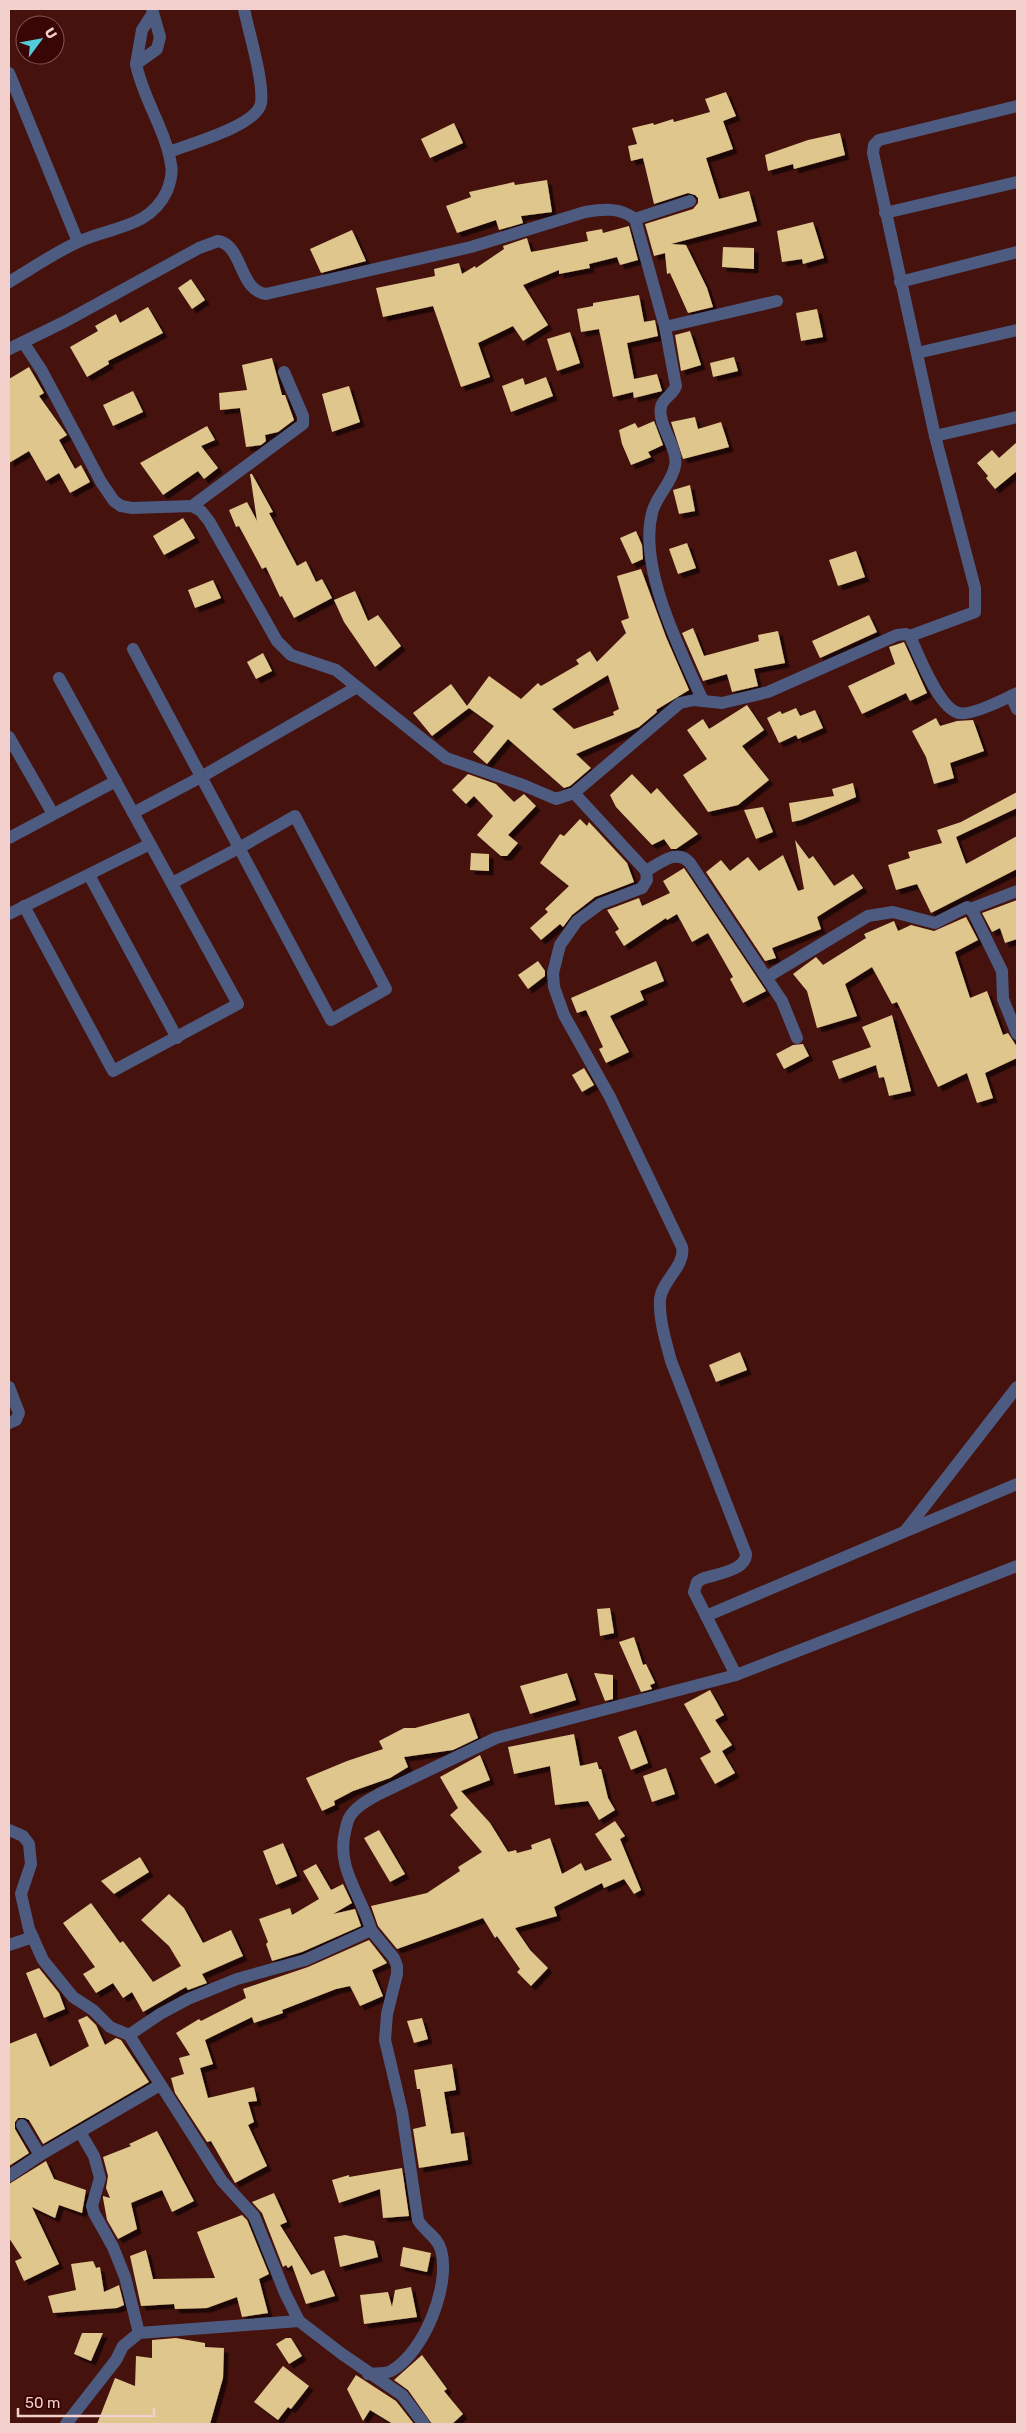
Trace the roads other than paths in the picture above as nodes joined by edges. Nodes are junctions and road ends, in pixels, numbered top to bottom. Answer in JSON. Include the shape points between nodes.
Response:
{"nodes":[{"id":1,"x":244,"y":9,"type":"edge"},
{"id":2,"x":153,"y":11,"type":"edge"},
{"id":3,"x":136,"y":64,"type":"junction"},
{"id":4,"x":9,"y":73,"type":"edge"},
{"id":5,"x":1017,"y":106,"type":"edge"},
{"id":6,"x":169,"y":152,"type":"junction"},
{"id":7,"x":1017,"y":182,"type":"edge"},
{"id":8,"x":690,"y":201,"type":"dead end"},
{"id":9,"x":885,"y":213,"type":"junction"},
{"id":10,"x":635,"y":219,"type":"junction"},
{"id":11,"x":78,"y":242,"type":"junction"},
{"id":12,"x":1017,"y":252,"type":"edge"},
{"id":13,"x":9,"y":282,"type":"edge"},
{"id":14,"x":900,"y":282,"type":"junction"},
{"id":15,"x":777,"y":301,"type":"dead end"},
{"id":16,"x":665,"y":327,"type":"junction"},
{"id":17,"x":1017,"y":330,"type":"edge"},
{"id":18,"x":23,"y":342,"type":"junction"},
{"id":19,"x":9,"y":349,"type":"edge"},
{"id":20,"x":917,"y":353,"type":"junction"},
{"id":21,"x":284,"y":372,"type":"dead end"},
{"id":22,"x":1017,"y":417,"type":"edge"},
{"id":23,"x":934,"y":436,"type":"junction"},
{"id":24,"x":192,"y":506,"type":"junction"},
{"id":25,"x":910,"y":636,"type":"junction"},
{"id":26,"x":132,"y":649,"type":"dead end"},
{"id":27,"x":59,"y":678,"type":"dead end"},
{"id":28,"x":357,"y":687,"type":"junction"},
{"id":29,"x":1014,"y":695,"type":"edge"},
{"id":30,"x":703,"y":701,"type":"junction"},
{"id":31,"x":1017,"y":709,"type":"edge"},
{"id":32,"x":9,"y":737,"type":"edge"},
{"id":33,"x":201,"y":777,"type":"junction"},
{"id":34,"x":116,"y":781,"type":"junction"},
{"id":35,"x":574,"y":793,"type":"junction"},
{"id":36,"x":133,"y":812,"type":"junction"},
{"id":37,"x":53,"y":814,"type":"junction"},
{"id":38,"x":9,"y":838,"type":"edge"},
{"id":39,"x":150,"y":844,"type":"junction"},
{"id":40,"x":239,"y":848,"type":"junction"},
{"id":41,"x":646,"y":870,"type":"junction"},
{"id":42,"x":89,"y":875,"type":"junction"},
{"id":43,"x":172,"y":883,"type":"junction"},
{"id":44,"x":1017,"y":891,"type":"edge"},
{"id":45,"x":24,"y":906,"type":"junction"},
{"id":46,"x":970,"y":909,"type":"junction"},
{"id":47,"x":10,"y":914,"type":"edge"},
{"id":48,"x":767,"y":977,"type":"junction"},
{"id":49,"x":1017,"y":1034,"type":"edge"},
{"id":50,"x":177,"y":1038,"type":"junction"},
{"id":51,"x":797,"y":1038,"type":"dead end"},
{"id":52,"x":9,"y":1387,"type":"edge"},
{"id":53,"x":1017,"y":1387,"type":"edge"},
{"id":54,"x":9,"y":1423,"type":"edge"},
{"id":55,"x":1017,"y":1484,"type":"edge"},
{"id":56,"x":905,"y":1532,"type":"junction"},
{"id":57,"x":1017,"y":1566,"type":"edge"},
{"id":58,"x":706,"y":1616,"type":"junction"},
{"id":59,"x":736,"y":1675,"type":"junction"},
{"id":60,"x":9,"y":1830,"type":"edge"},
{"id":61,"x":371,"y":1930,"type":"junction"},
{"id":62,"x":33,"y":1937,"type":"junction"},
{"id":63,"x":9,"y":1945,"type":"edge"},
{"id":64,"x":129,"y":2035,"type":"junction"},
{"id":65,"x":160,"y":2086,"type":"junction"},
{"id":66,"x":22,"y":2125,"type":"dead end"},
{"id":67,"x":80,"y":2132,"type":"junction"},
{"id":68,"x":40,"y":2155,"type":"junction"},
{"id":69,"x":9,"y":2176,"type":"edge"},
{"id":70,"x":299,"y":2321,"type":"junction"},
{"id":71,"x":139,"y":2333,"type":"junction"},
{"id":72,"x":368,"y":2374,"type":"junction"},
{"id":73,"x":66,"y":2424,"type":"edge"},
{"id":74,"x":424,"y":2424,"type":"edge"}],
"edges":[{"from":1,"to":6,"type":"street","via":[[261,104],[246,122]]},
{"from":2,"to":3,"type":"street","via":[[142,30]]},
{"from":2,"to":3,"type":"street","via":[[160,37],[158,48]]},
{"from":3,"to":6,"type":"street","via":[[140,83]]},
{"from":4,"to":11,"type":"street"},
{"from":5,"to":9,"type":"street","via":[[879,140],[874,145],[873,157]]},
{"from":6,"to":11,"type":"street","via":[[172,167],[170,183],[151,214]]},
{"from":7,"to":9,"type":"street"},
{"from":8,"to":10,"type":"street"},
{"from":9,"to":14,"type":"street"},
{"from":10,"to":16,"type":"street"},
{"from":10,"to":18,"type":"street","via":[[619,211],[600,209],[585,212],[471,247],[266,294],[254,290],[228,246],[218,240]]},
{"from":11,"to":13,"type":"street"},
{"from":12,"to":14,"type":"street"},
{"from":14,"to":20,"type":"street"},
{"from":15,"to":16,"type":"street"},
{"from":16,"to":30,"type":"street","via":[[676,386],[662,404],[660,413],[675,465],[652,513],[653,566],[665,615]]},
{"from":17,"to":20,"type":"street"},
{"from":18,"to":19,"type":"street"},
{"from":18,"to":24,"type":"street","via":[[114,501],[132,508]]},
{"from":20,"to":23,"type":"street"},
{"from":21,"to":24,"type":"street","via":[[303,416],[303,424]]},
{"from":22,"to":23,"type":"street"},
{"from":23,"to":25,"type":"street","via":[[975,588],[975,612]]},
{"from":24,"to":28,"type":"street","via":[[201,510],[209,521],[282,646],[298,658],[336,670]]},
{"from":25,"to":29,"type":"street","via":[[943,702],[950,709],[968,713]]},
{"from":25,"to":30,"type":"street","via":[[897,635],[768,692],[722,703]]},
{"from":26,"to":33,"type":"street"},
{"from":27,"to":34,"type":"street"},
{"from":28,"to":33,"type":"street"},
{"from":28,"to":35,"type":"street","via":[[446,758],[551,798]]},
{"from":29,"to":31,"type":"street"},
{"from":30,"to":35,"type":"street","via":[[687,700],[670,709]]},
{"from":32,"to":37,"type":"street"},
{"from":33,"to":36,"type":"street"},
{"from":33,"to":40,"type":"street"},
{"from":34,"to":36,"type":"street"},
{"from":34,"to":37,"type":"street"},
{"from":35,"to":41,"type":"street"},
{"from":36,"to":39,"type":"street"},
{"from":37,"to":38,"type":"street"},
{"from":39,"to":42,"type":"street"},
{"from":39,"to":43,"type":"street"},
{"from":40,"to":40,"type":"street","via":[[331,1020],[386,989],[295,816]]},
{"from":40,"to":43,"type":"street"},
{"from":41,"to":48,"type":"street","via":[[675,856],[687,859]]},
{"from":41,"to":58,"type":"street","via":[[646,884],[642,888],[600,904],[577,921],[560,945],[553,973],[554,986],[564,1015],[610,1097],[682,1247],[683,1256],[666,1283],[660,1300],[663,1329],[671,1361],[746,1554],[741,1565],[697,1582],[694,1592]]},
{"from":42,"to":45,"type":"street"},
{"from":42,"to":50,"type":"street"},
{"from":43,"to":50,"type":"street","via":[[238,1004]]},
{"from":44,"to":46,"type":"street"},
{"from":45,"to":47,"type":"street"},
{"from":45,"to":50,"type":"street","via":[[113,1071]]},
{"from":46,"to":48,"type":"street","via":[[965,907],[935,923],[893,912],[868,916]]},
{"from":46,"to":49,"type":"street","via":[[1002,971],[1004,1003]]},
{"from":48,"to":51,"type":"street","via":[[788,1012]]},
{"from":52,"to":54,"type":"street","via":[[19,1413],[16,1420]]},
{"from":53,"to":56,"type":"street"},
{"from":55,"to":56,"type":"street"},
{"from":56,"to":58,"type":"street"},
{"from":57,"to":59,"type":"street"},
{"from":58,"to":59,"type":"street"},
{"from":59,"to":61,"type":"street","via":[[496,1738],[361,1805],[348,1818],[342,1854]]},
{"from":60,"to":62,"type":"street","via":[[24,1836],[31,1849],[31,1864],[20,1894]]},
{"from":61,"to":64,"type":"street","via":[[305,1960],[237,1979],[188,1999]]},
{"from":61,"to":72,"type":"street","via":[[397,1966],[385,2040],[402,2112],[418,2220],[438,2243],[442,2256],[437,2305],[422,2340],[394,2369]]},
{"from":62,"to":63,"type":"street"},
{"from":62,"to":64,"type":"street","via":[[43,1960],[73,1997],[110,2027]]},
{"from":64,"to":65,"type":"street"},
{"from":65,"to":67,"type":"street"},
{"from":65,"to":70,"type":"street","via":[[222,2181],[254,2216]]},
{"from":66,"to":68,"type":"street"},
{"from":67,"to":68,"type":"street"},
{"from":67,"to":71,"type":"street","via":[[94,2156],[100,2178],[92,2206],[94,2213],[125,2277]]},
{"from":68,"to":69,"type":"street"},
{"from":70,"to":71,"type":"street"},
{"from":70,"to":72,"type":"street"},
{"from":71,"to":73,"type":"street","via":[[123,2346],[105,2375]]},
{"from":72,"to":74,"type":"street","via":[[402,2395]]}]}
